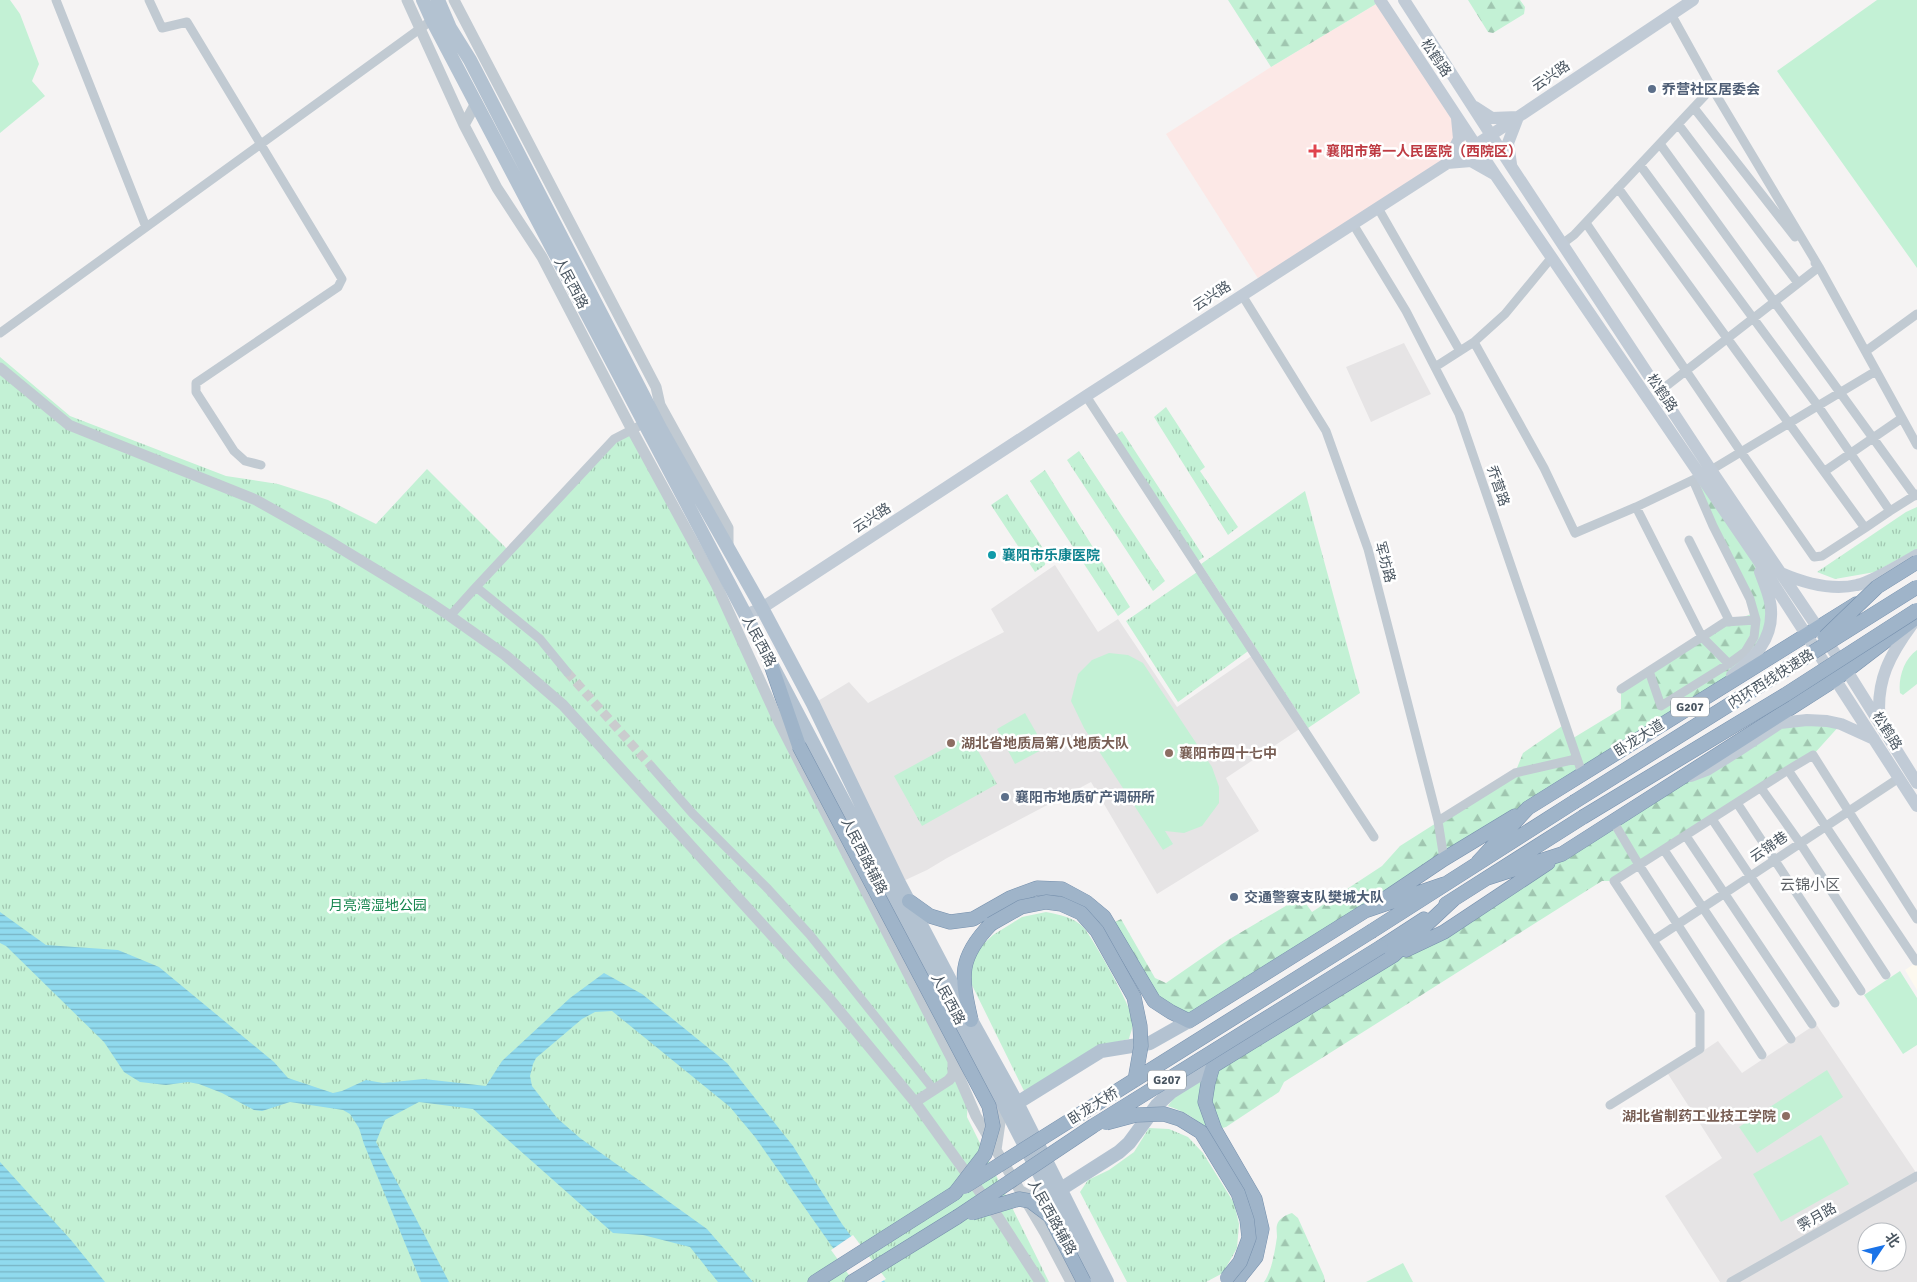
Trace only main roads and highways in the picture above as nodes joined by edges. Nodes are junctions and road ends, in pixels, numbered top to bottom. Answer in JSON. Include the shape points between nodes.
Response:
{"nodes":[{"id":1,"x":424,"y":0,"type":"edge"},
{"id":2,"x":438,"y":0,"type":"edge"},
{"id":3,"x":1380,"y":0,"type":"edge"},
{"id":4,"x":1404,"y":0,"type":"edge"},
{"id":5,"x":1693,"y":0,"type":"edge"},
{"id":6,"x":1471,"y":104,"type":"junction"},
{"id":7,"x":1457,"y":116,"type":"junction"},
{"id":8,"x":1518,"y":117,"type":"junction"},
{"id":9,"x":1490,"y":135,"type":"junction"},
{"id":10,"x":1476,"y":145,"type":"junction"},
{"id":11,"x":1448,"y":163,"type":"junction"},
{"id":12,"x":1511,"y":166,"type":"junction"},
{"id":13,"x":1496,"y":176,"type":"junction"},
{"id":14,"x":1702,"y":475,"type":"junction"},
{"id":15,"x":1917,"y":555,"type":"edge"},
{"id":16,"x":1756,"y":557,"type":"junction"},
{"id":17,"x":1917,"y":562,"type":"edge"},
{"id":18,"x":1917,"y":569,"type":"edge"},
{"id":19,"x":1781,"y":573,"type":"junction"},
{"id":20,"x":1917,"y":587,"type":"edge"},
{"id":21,"x":762,"y":608,"type":"junction"},
{"id":22,"x":1917,"y":610,"type":"edge"},
{"id":23,"x":745,"y":614,"type":"junction"},
{"id":24,"x":1917,"y":618,"type":"edge"},
{"id":25,"x":1811,"y":630,"type":"junction"},
{"id":26,"x":769,"y":660,"type":"junction"},
{"id":27,"x":1841,"y":675,"type":"junction"},
{"id":28,"x":1774,"y":678,"type":"junction"},
{"id":29,"x":1711,"y":694,"type":"junction"},
{"id":30,"x":1785,"y":696,"type":"junction"},
{"id":31,"x":1880,"y":725,"type":"junction"},
{"id":32,"x":1874,"y":739,"type":"junction"},
{"id":33,"x":1917,"y":783,"type":"edge"},
{"id":34,"x":1664,"y":788,"type":"junction"},
{"id":35,"x":1574,"y":802,"type":"joint"},
{"id":36,"x":1917,"y":806,"type":"edge"},
{"id":37,"x":1528,"y":808,"type":"junction"},
{"id":38,"x":1562,"y":854,"type":"junction"},
{"id":39,"x":1478,"y":862,"type":"junction"},
{"id":40,"x":1487,"y":878,"type":"junction"},
{"id":41,"x":1444,"y":884,"type":"junction"},
{"id":42,"x":1454,"y":899,"type":"junction"},
{"id":43,"x":908,"y":901,"type":"junction"},
{"id":44,"x":1365,"y":911,"type":"junction"},
{"id":45,"x":1372,"y":931,"type":"joint"},
{"id":46,"x":1394,"y":955,"type":"junction"},
{"id":47,"x":971,"y":1020,"type":"junction"},
{"id":48,"x":1189,"y":1020,"type":"junction"},
{"id":49,"x":1213,"y":1066,"type":"junction"},
{"id":50,"x":1135,"y":1080,"type":"junction"},
{"id":51,"x":1017,"y":1103,"type":"junction"},
{"id":52,"x":1093,"y":1126,"type":"junction"},
{"id":53,"x":955,"y":1193,"type":"junction"},
{"id":54,"x":1056,"y":1193,"type":"junction"},
{"id":55,"x":957,"y":1218,"type":"junction"},
{"id":56,"x":1228,"y":1281,"type":"edge"},
{"id":57,"x":815,"y":1282,"type":"edge"},
{"id":58,"x":852,"y":1282,"type":"edge"},
{"id":59,"x":1084,"y":1282,"type":"edge"},
{"id":60,"x":1095,"y":1282,"type":"edge"},
{"id":61,"x":1107,"y":1282,"type":"edge"}],
"edges":[{"from":1,"to":23,"type":"main road","name":"人民西路"},
{"from":2,"to":21,"type":"main road","name":"人民西路","via":[[660,428]]},
{"from":3,"to":7,"type":"main road","name":"松鹤路"},
{"from":4,"to":6,"type":"main road","name":"松鹤路"},
{"from":5,"to":8,"type":"main road","name":"云兴路"},
{"from":6,"to":8,"type":"main road","via":[[1492,118]]},
{"from":6,"to":9,"type":"main road","name":"松鹤路"},
{"from":7,"to":10,"type":"main road","name":"松鹤路"},
{"from":7,"to":11,"type":"main road","via":[[1459,139]]},
{"from":8,"to":9,"type":"main road","name":"云兴路"},
{"from":8,"to":12,"type":"main road","via":[[1508,142]]},
{"from":9,"to":10,"type":"main road","name":"云兴路"},
{"from":9,"to":12,"type":"main road","name":"松鹤路"},
{"from":10,"to":11,"type":"main road","name":"云兴路"},
{"from":10,"to":13,"type":"main road","name":"松鹤路"},
{"from":11,"to":13,"type":"main road","via":[[1471,161]]},
{"from":11,"to":21,"type":"main road","name":"云兴路"},
{"from":12,"to":14,"type":"main road","name":"松鹤路","via":[[1660,391]]},
{"from":13,"to":14,"type":"main road","name":"松鹤路"},
{"from":14,"to":16,"type":"main road","name":"松鹤路"},
{"from":14,"to":19,"type":"main road","name":"松鹤路"},
{"from":15,"to":19,"type":"main road","via":[[1858,585],[1833,587],[1802,582]]},
{"from":16,"to":25,"type":"main road","name":"松鹤路"},
{"from":16,"to":29,"type":"main road","via":[[1772,609],[1769,635],[1742,668]]},
{"from":17,"to":28,"type":"highway","bridge":true,"via":[[1877,587],[1833,630]]},
{"from":18,"to":25,"type":"highway","name":"卧龙大道","number":"G207"},
{"from":19,"to":25,"type":"main road","name":"松鹤路"},
{"from":20,"to":28,"type":"highway","name":"内环西线快速路","bridge":true},
{"from":21,"to":23,"type":"main road","name":"云兴路"},
{"from":21,"to":43,"type":"main road","name":"人民西路","via":[[813,704]]},
{"from":22,"to":30,"type":"highway","name":"内环西线快速路","bridge":true},
{"from":23,"to":26,"type":"main road","name":"人民西路"},
{"from":24,"to":27,"type":"highway","number":"G207"},
{"from":24,"to":30,"type":"highway","bridge":true,"via":[[1903,630],[1847,654]]},
{"from":24,"to":31,"type":"main road","via":[[1885,669],[1878,694]]},
{"from":25,"to":27,"type":"main road","name":"松鹤路"},
{"from":25,"to":29,"type":"highway","name":"卧龙大道","number":"G207"},
{"from":26,"to":53,"type":"highway","bridge":true,"via":[[799,746],[989,1106],[993,1126],[985,1154]]},
{"from":26,"to":54,"type":"main road","name":"人民西路","via":[[1003,1102]]},
{"from":27,"to":31,"type":"main road","name":"松鹤路"},
{"from":27,"to":32,"type":"main road","name":"松鹤路"},
{"from":27,"to":34,"type":"highway","number":"G207"},
{"from":28,"to":35,"type":"highway","name":"内环西线快速路","bridge":true},
{"from":29,"to":37,"type":"highway","name":"卧龙大道","number":"G207"},
{"from":30,"to":40,"type":"highway","name":"内环西线快速路","number":"G207","bridge":true},
{"from":31,"to":33,"type":"main road","name":"松鹤路"},
{"from":32,"to":34,"type":"main road","via":[[1827,721],[1780,723],[1707,770]]},
{"from":32,"to":36,"type":"main road","name":"松鹤路"},
{"from":34,"to":38,"type":"highway","number":"G207"},
{"from":35,"to":39,"type":"highway","name":"卧龙大道","number":"G207"},
{"from":37,"to":39,"type":"highway","name":"卧龙大道","number":"G207"},
{"from":37,"to":44,"type":"highway"},
{"from":38,"to":40,"type":"highway","number":"G207"},
{"from":38,"to":46,"type":"highway","via":[[1444,932]]},
{"from":39,"to":41,"type":"highway","name":"卧龙大道","number":"G207"},
{"from":40,"to":42,"type":"highway","number":"G207"},
{"from":41,"to":44,"type":"highway"},
{"from":41,"to":45,"type":"highway","name":"卧龙大道","number":"G207"},
{"from":42,"to":46,"type":"highway"},
{"from":42,"to":52,"type":"highway","name":"卧龙大桥","number":"G207","bridge":true},
{"from":43,"to":47,"type":"main road","name":"人民西路"},
{"from":43,"to":48,"type":"highway","via":[[930,916],[950,922],[972,919],[1036,888],[1062,889],[1104,917],[1154,1001]]},
{"from":44,"to":48,"type":"highway"},
{"from":45,"to":50,"type":"highway","name":"卧龙大桥","number":"G207","bridge":true},
{"from":46,"to":49,"type":"highway"},
{"from":47,"to":50,"type":"highway","bridge":true,"via":[[963,988],[965,963],[976,940],[991,924],[1021,907],[1046,902],[1061,904],[1081,913],[1097,931],[1134,997],[1141,1046]]},
{"from":47,"to":51,"type":"main road","name":"人民西路"},
{"from":48,"to":51,"type":"main road","via":[[1150,1042],[1101,1051]]},
{"from":49,"to":54,"type":"main road","via":[[1171,1092],[1119,1152]]},
{"from":49,"to":56,"type":"highway","via":[[1205,1102],[1215,1130],[1255,1199],[1262,1229],[1256,1257]]},
{"from":50,"to":53,"type":"highway","name":"卧龙大桥","number":"G207","bridge":true},
{"from":51,"to":54,"type":"main road","name":"人民西路"},
{"from":52,"to":55,"type":"highway","name":"卧龙大桥","number":"G207","bridge":true},
{"from":52,"to":56,"type":"highway","bridge":true,"via":[[1136,1116],[1164,1114],[1180,1119],[1201,1132],[1238,1193],[1247,1220],[1248,1238],[1240,1262]]},
{"from":53,"to":57,"type":"highway","name":"卧龙大桥","number":"G207"},
{"from":54,"to":60,"type":"main road","name":"人民西路"},
{"from":54,"to":61,"type":"main road","name":"人民西路"},
{"from":55,"to":58,"type":"highway","name":"卧龙大桥","number":"G207"},
{"from":55,"to":59,"type":"highway","bridge":true,"via":[[1019,1199],[1030,1201],[1050,1216]]}]}
